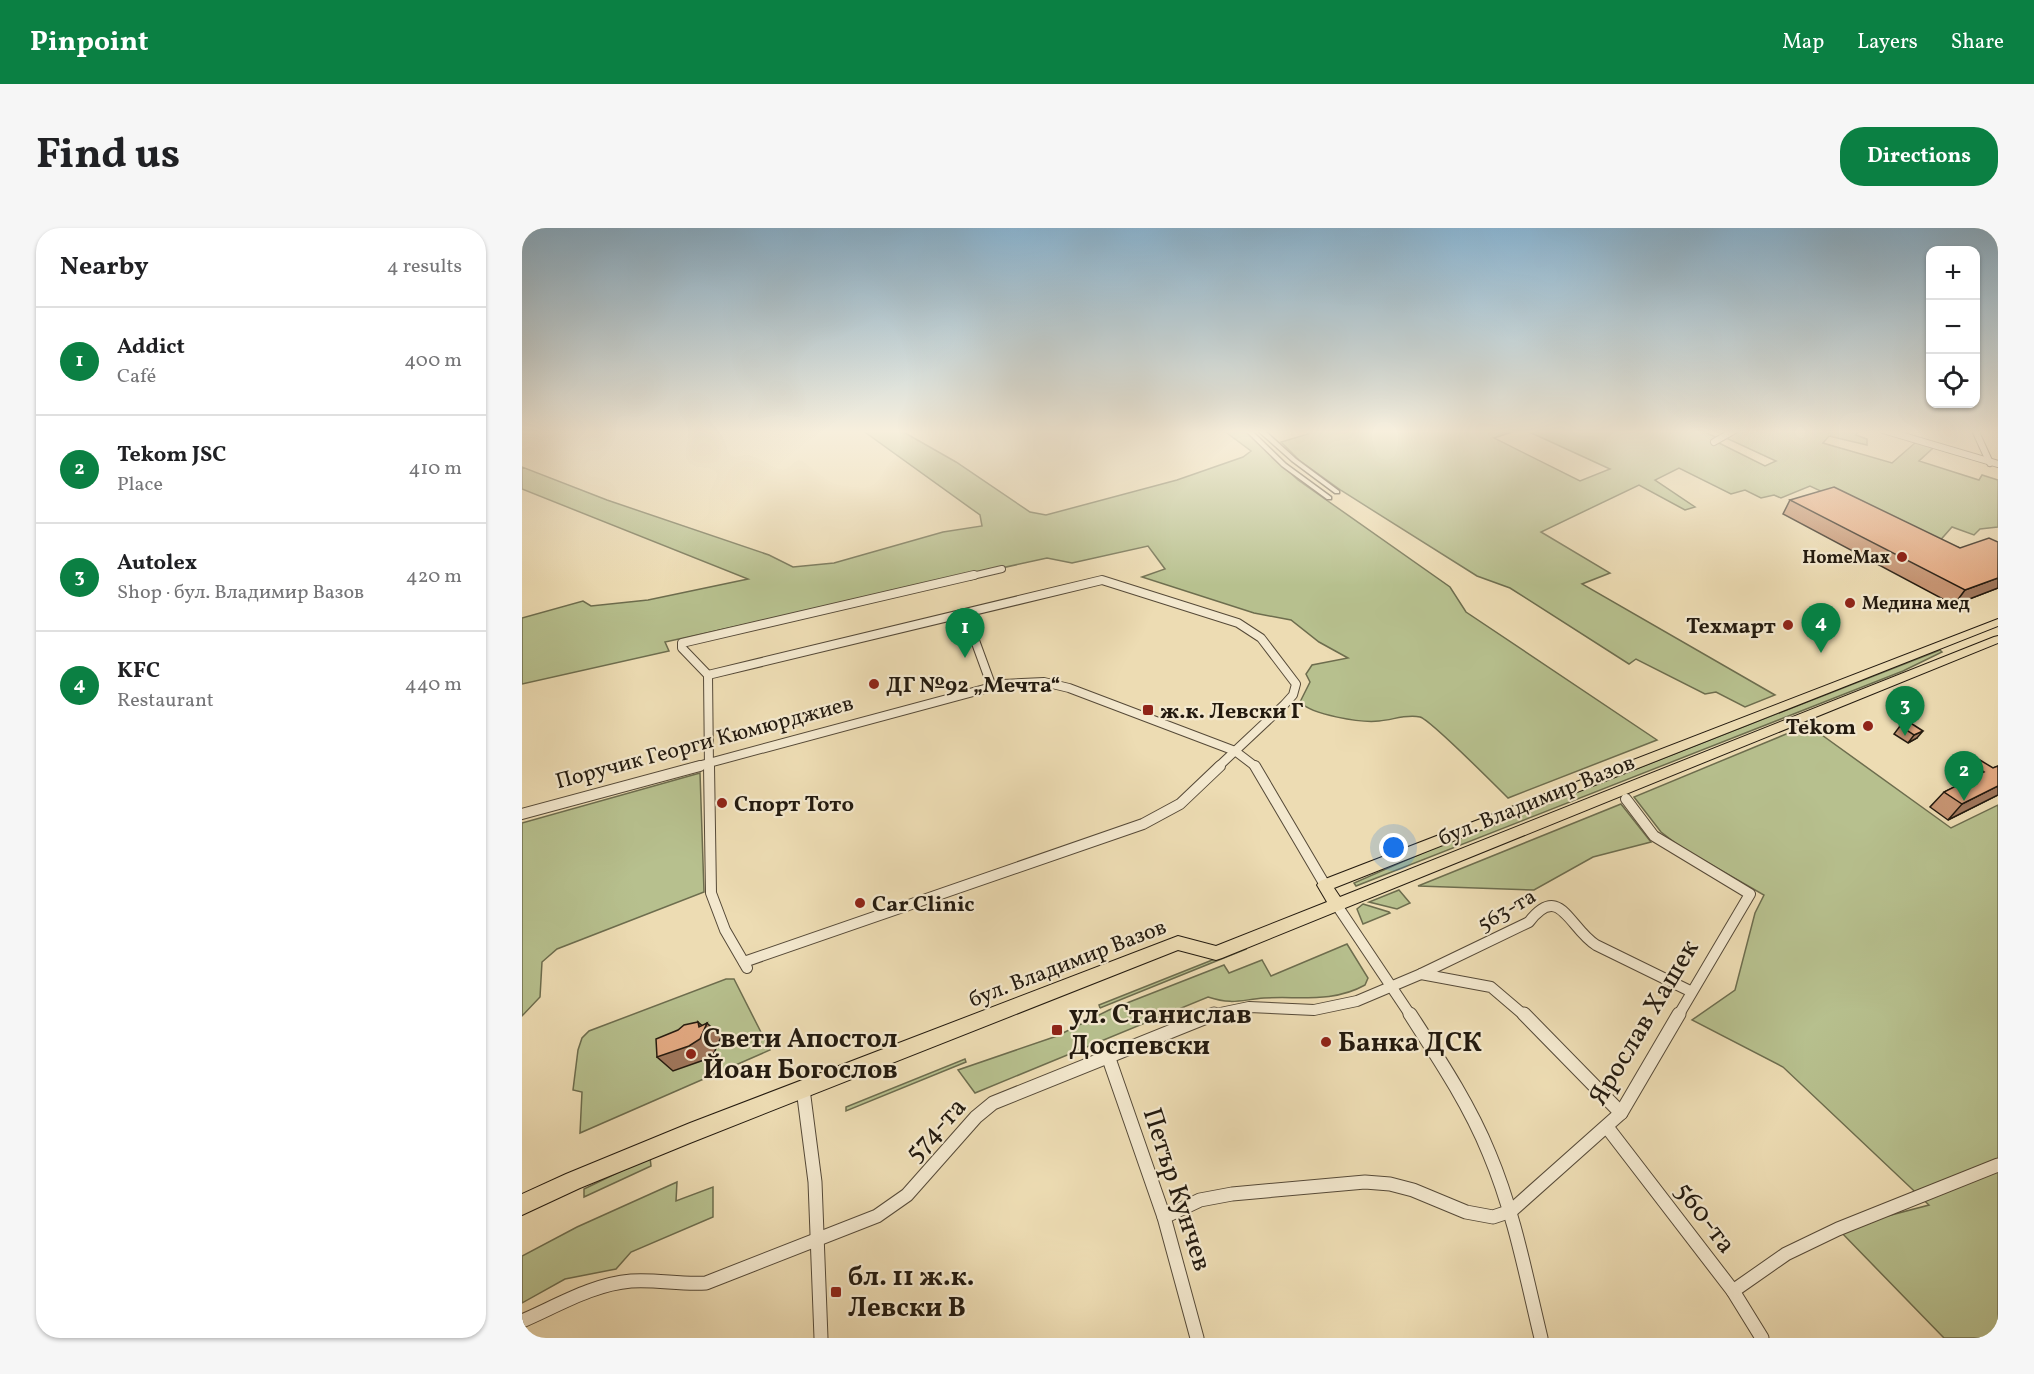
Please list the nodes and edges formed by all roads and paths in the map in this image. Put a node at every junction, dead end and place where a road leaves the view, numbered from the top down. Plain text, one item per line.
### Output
1 (1307, 482) edge
2 (1323, 482) edge
3 (1337, 492) dead end
4 (1329, 498) dead end
5 (1002, 569) dead end
6 (965, 613) junction
7 (1998, 622) edge
8 (1998, 639) edge
9 (708, 675) junction
10 (992, 687) junction
11 (1235, 751) junction
12 (708, 764) junction
13 (1626, 799) dead end
14 (522, 814) edge
15 (1325, 885) junction
16 (1336, 904) junction
17 (1421, 974) junction
18 (1392, 985) junction
19 (1690, 991) junction
20 (1108, 1056) junction
21 (803, 1089) junction
22 (1621, 1113) junction
23 (1607, 1127) junction
24 (1998, 1165) edge
25 (522, 1205) edge
26 (1511, 1212) junction
27 (1164, 1217) junction
28 (819, 1240) junction
29 (1733, 1291) junction
30 (522, 1321) edge
31 (821, 1338) edge
32 (1197, 1338) edge
33 (1541, 1338) edge
34 (1762, 1338) edge

1 - 4 street
2 - 3 street
5 - 9 street
6 - 9 street
6 - 10 street
6 - 11 street
7 - 15 main road, бул. Владимир Вазов
8 - 16 main road, бул. Владимир Вазов
9 - 12 street
10 - 11 street, Поручик Георги Кюмюрджиев
10 - 12 street, Поручик Георги Кюмюрджиев
11 - 12 street
11 - 15 street, Поручик Георги Кюмюрджиев
12 - 14 street, Поручик Георги Кюмюрджиев
13 - 19 street, Ярослав Хашек
15 - 16 main road, Поручик Георги Кюмюрджиев
16 - 18 street
16 - 21 main road, бул. Владимир Вазов
17 - 18 street, 563-та
17 - 19 street, 563-та
17 - 22 street
18 - 20 street, 574-та
18 - 26 street
19 - 22 street, Ярослав Хашек
20 - 27 street, Петър Кунчев
20 - 28 street, 574-та
21 - 25 main road, бул. Владимир Вазов
21 - 28 street
22 - 23 street, Ярослав Хашек
23 - 26 street, Ярослав Хашек
23 - 29 street, 560-та
24 - 29 street
26 - 27 street
26 - 33 street
27 - 32 street, Петър Кунчев
28 - 30 street, 574-та
28 - 31 street
29 - 34 street, 560-та

